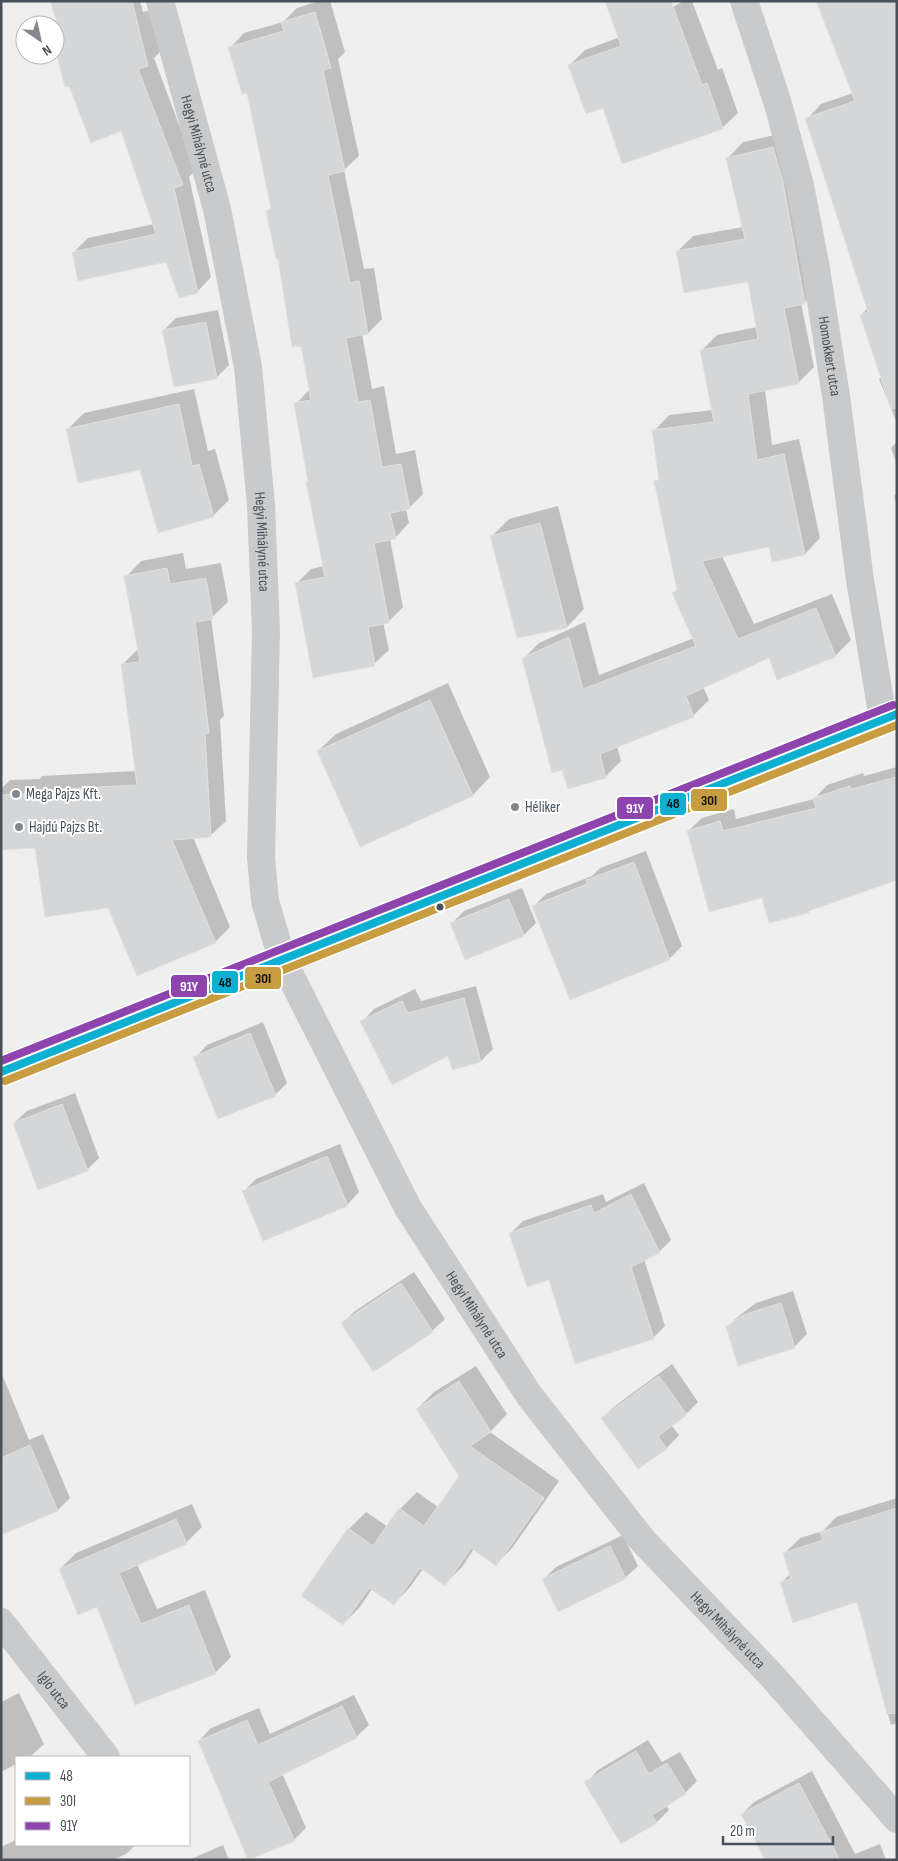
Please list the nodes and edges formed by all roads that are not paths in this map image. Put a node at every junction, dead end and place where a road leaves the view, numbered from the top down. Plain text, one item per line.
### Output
1 (160, 1) edge
2 (744, 1) edge
3 (890, 716) edge
4 (282, 959) junction
5 (1, 1072) edge
6 (1, 1622) edge
7 (105, 1756) edge
8 (897, 1819) edge

1 - 4 street, Hegyi Mihályné utca
2 - 3 street, Homokkert utca
3 - 4 street
4 - 5 street
4 - 8 street, Hegyi Mihályné utca
6 - 7 street, Igló utca

